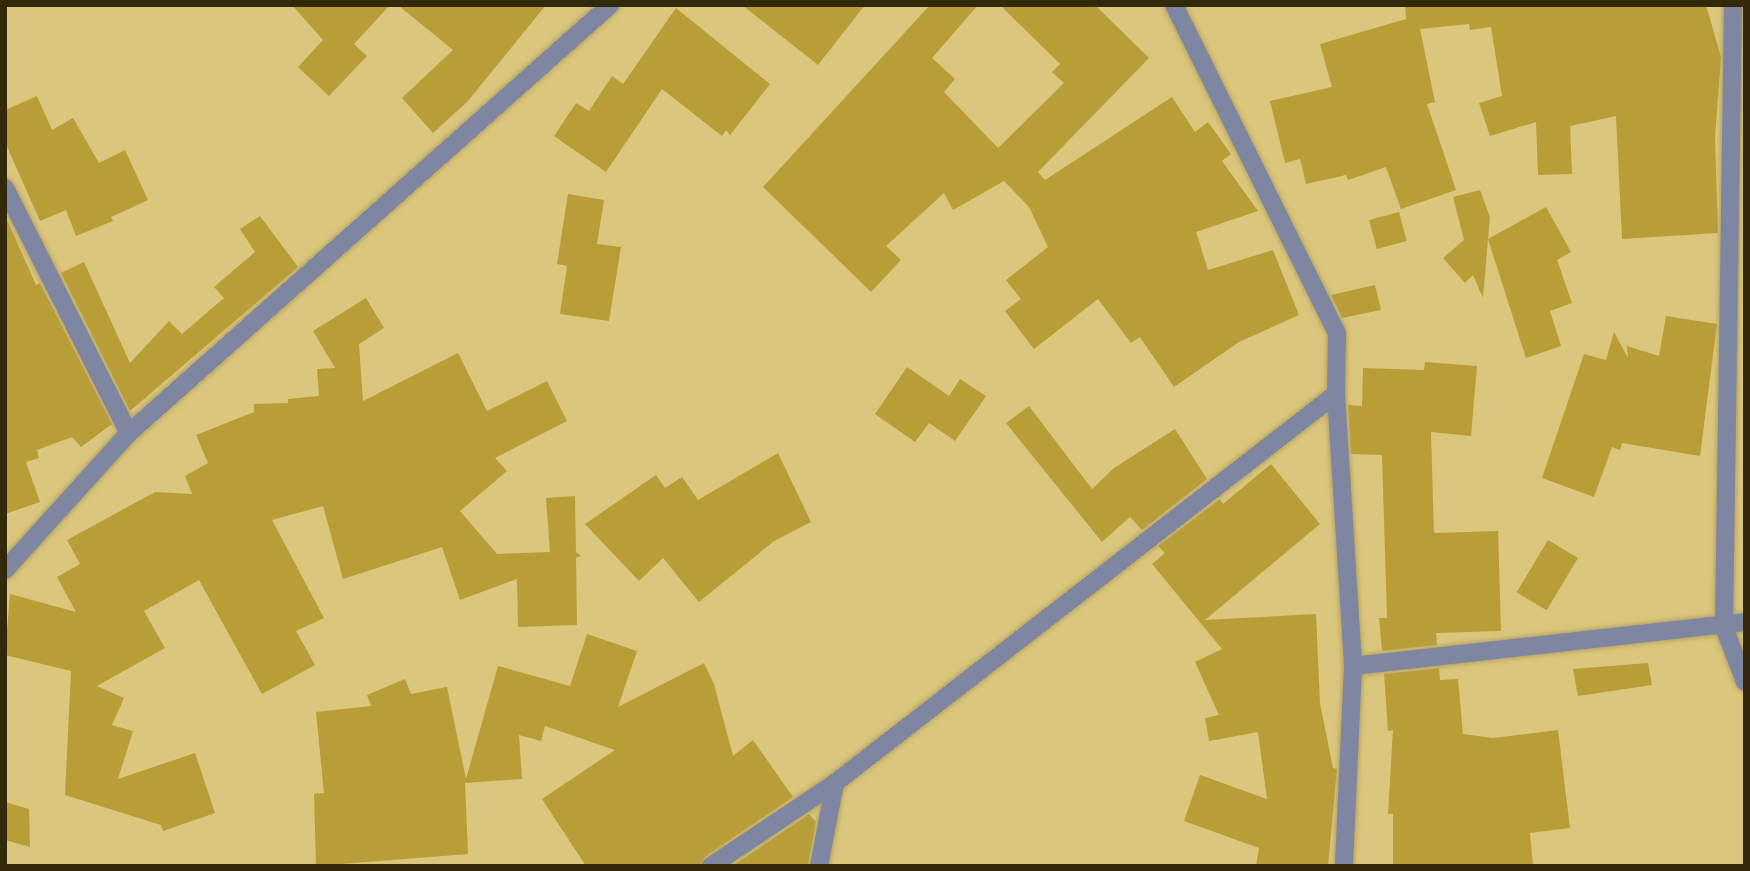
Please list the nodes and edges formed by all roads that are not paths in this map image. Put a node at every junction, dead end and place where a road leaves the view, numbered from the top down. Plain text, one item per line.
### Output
1 (610, 5) edge
2 (1174, 5) edge
3 (1733, 5) edge
4 (5, 188) edge
5 (1336, 394) junction
6 (129, 433) junction
7 (5, 570) edge
8 (1745, 622) edge
9 (1724, 627) junction
10 (1353, 667) junction
11 (1745, 682) edge
12 (835, 783) junction
13 (711, 866) edge
14 (819, 866) edge
15 (1344, 866) edge

1 - 6 street
2 - 5 street
3 - 9 street
4 - 6 street
5 - 10 street
5 - 12 street
6 - 7 street
8 - 9 street
9 - 10 street
9 - 11 street
10 - 15 street
12 - 13 street
12 - 14 street

